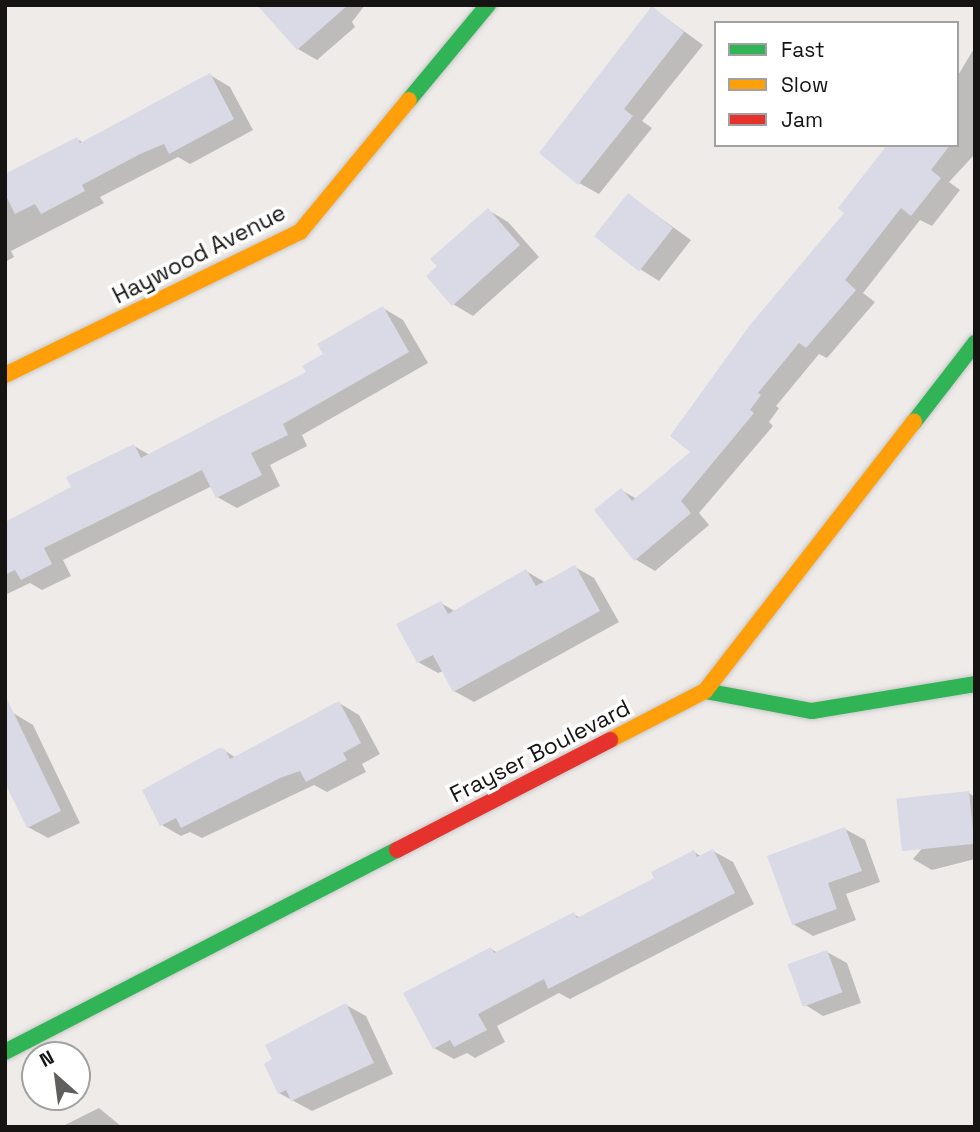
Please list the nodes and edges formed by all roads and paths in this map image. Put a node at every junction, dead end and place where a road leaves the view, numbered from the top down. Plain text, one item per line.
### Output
1 (488, 5) edge
2 (975, 343) edge
3 (5, 375) edge
4 (975, 684) edge
5 (705, 691) junction
6 (5, 1052) edge

1 - 3 main road, Haywood Avenue
2 - 5 main road, Frayser Boulevard
4 - 5 main road
5 - 6 main road, Frayser Boulevard

